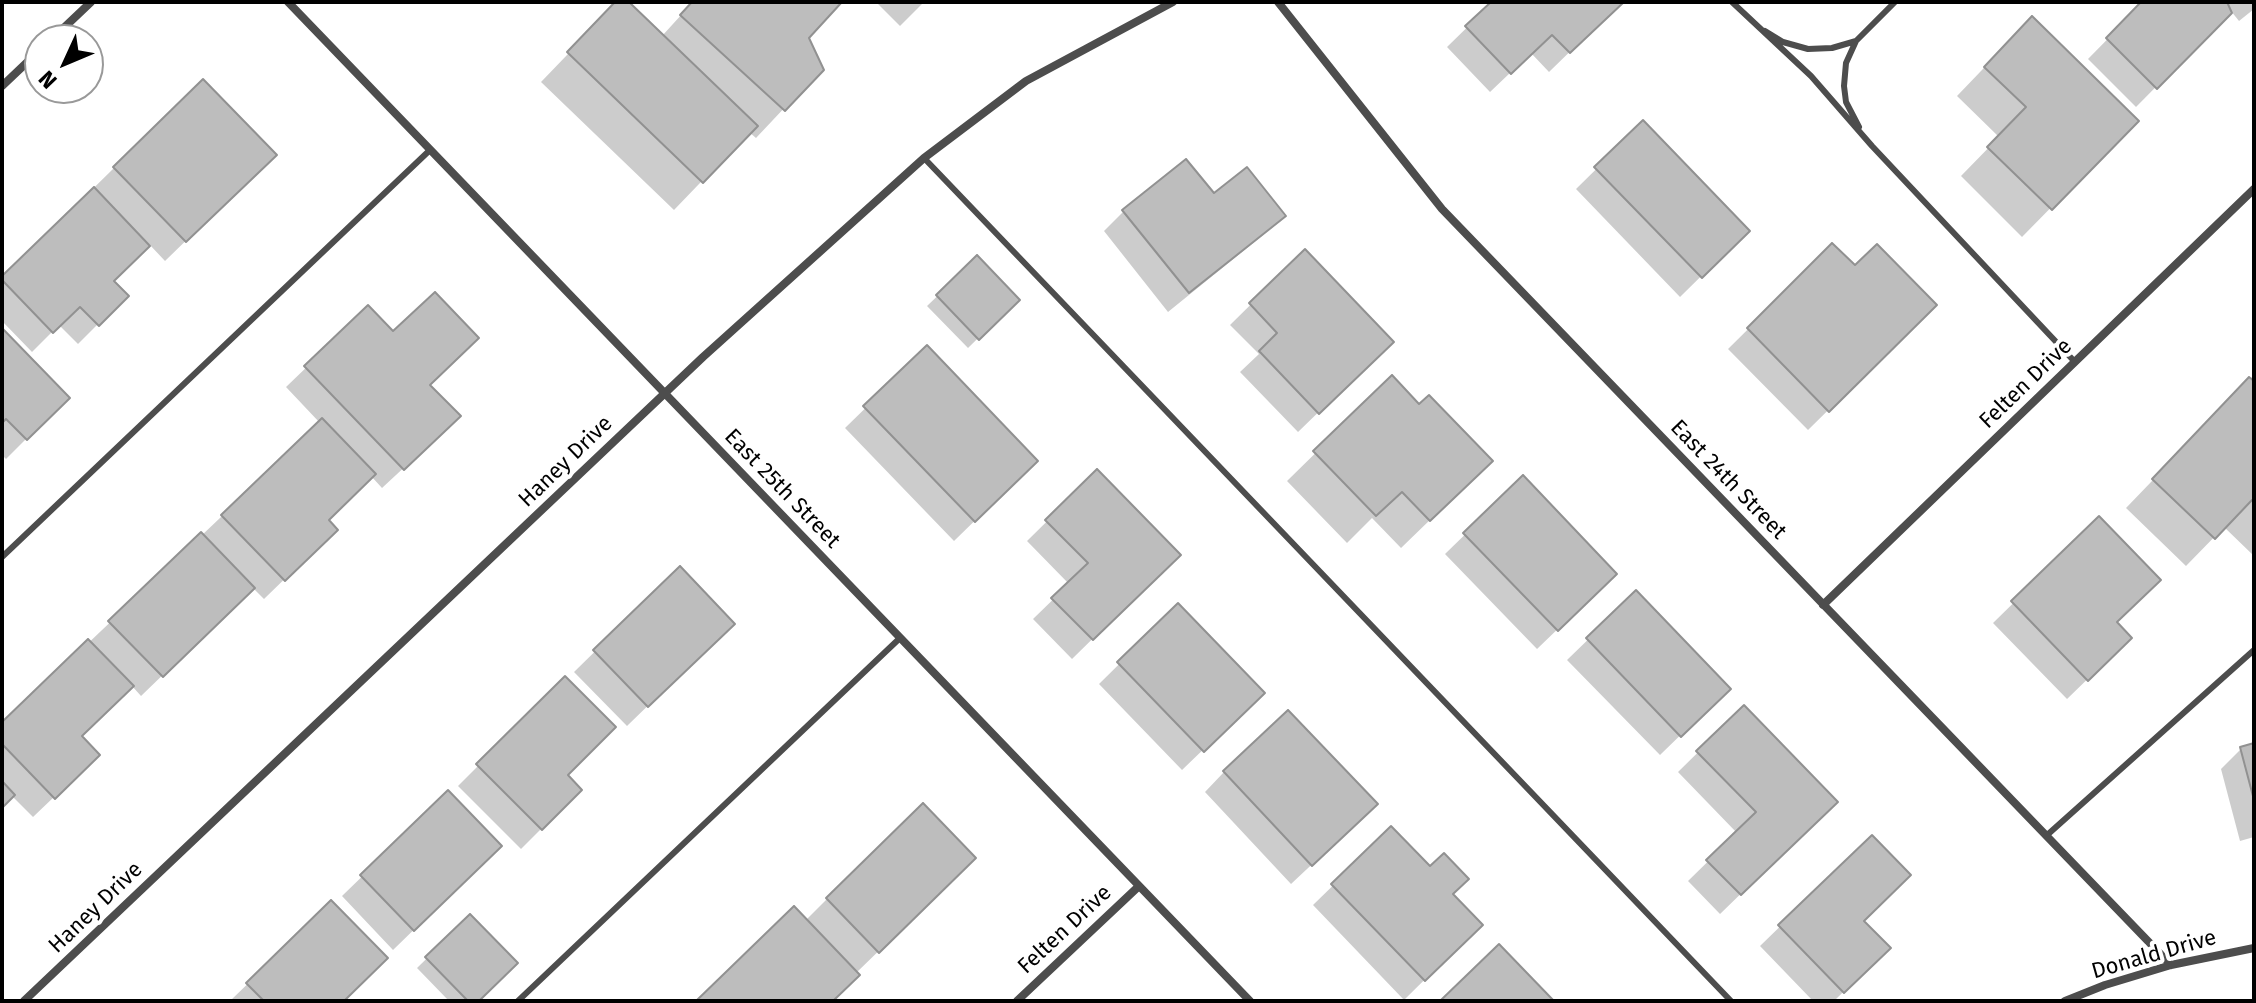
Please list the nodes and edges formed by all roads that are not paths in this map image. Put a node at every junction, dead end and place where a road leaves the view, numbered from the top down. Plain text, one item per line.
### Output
1 (91, 2) edge
2 (288, 2) edge
3 (1173, 2) edge
4 (1278, 2) edge
5 (1732, 2) edge
6 (1895, 2) edge
7 (68, 24) edge
8 (1755, 26) junction
9 (1856, 41) junction
10 (24, 65) edge
11 (2, 86) edge
12 (1872, 146) junction
13 (430, 150) junction
14 (924, 158) junction
15 (2254, 189) edge
16 (2075, 362) junction
17 (665, 393) junction
18 (2, 557) edge
19 (1823, 605) junction
20 (900, 638) junction
21 (2254, 650) edge
22 (2046, 836) junction
23 (1139, 886) junction
24 (2254, 948) edge
25 (2171, 965) junction
26 (24, 1001) edge
27 (518, 1001) edge
28 (1017, 1001) edge
29 (1250, 1001) edge
30 (1731, 1001) edge
31 (2065, 1001) edge

1 - 7 street
2 - 13 street, East 25th Street
3 - 14 street, Haney Drive
4 - 19 street, East 24th Street
5 - 8 lane
6 - 9 lane
8 - 9 lane
8 - 12 lane
9 - 12 lane
10 - 11 street
12 - 16 lane
13 - 17 street, East 25th Street
13 - 18 lane
14 - 17 street, Haney Drive
14 - 30 lane
15 - 16 street, Felten Drive
16 - 19 street, Felten Drive
17 - 20 street, East 25th Street
17 - 26 street, Haney Drive
19 - 22 street, East 24th Street
20 - 23 street, East 25th Street
20 - 27 lane
21 - 22 lane
22 - 25 street, East 24th Street
23 - 28 street, Felten Drive
23 - 29 street, East 25th Street
24 - 25 street, Donald Drive
25 - 31 street, Donald Drive

